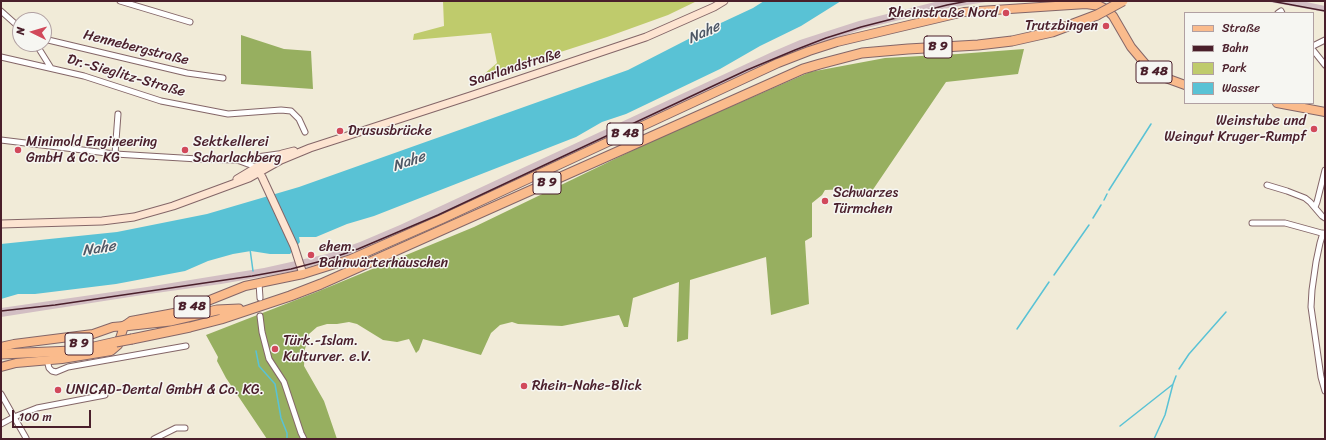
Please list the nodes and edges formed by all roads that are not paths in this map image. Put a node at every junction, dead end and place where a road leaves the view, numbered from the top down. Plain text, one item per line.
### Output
1 (120, 1) edge
2 (724, 1) edge
3 (1123, 1) edge
4 (1, 11) edge
5 (12, 21) edge
6 (190, 22) dead end
7 (1325, 40) edge
8 (52, 41) edge
9 (1314, 46) edge
10 (1314, 51) edge
11 (41, 52) edge
12 (1, 57) edge
13 (1325, 65) edge
14 (51, 68) junction
15 (223, 78) dead end
16 (1184, 85) edge
17 (1286, 104) edge
18 (1325, 112) edge
19 (118, 114) dead end
20 (304, 132) dead end
21 (1, 140) edge
22 (310, 148) junction
23 (115, 154) junction
24 (282, 154) junction
25 (247, 158) junction
26 (238, 160) junction
27 (257, 170) junction
28 (1325, 170) edge
29 (243, 175) junction
30 (1267, 185) dead end
31 (224, 188) junction
32 (1315, 207) junction
33 (1325, 218) edge
34 (1252, 223) dead end
35 (1, 224) edge
36 (1324, 234) edge
37 (303, 274) junction
38 (259, 283) junction
39 (260, 298) dead end
40 (252, 308) junction
41 (260, 316) dead end
42 (124, 326) junction
43 (186, 346) dead end
44 (1, 347) edge
45 (1, 354) edge
46 (47, 355) junction
47 (1, 366) edge
48 (1325, 391) edge
49 (1, 394) edge
50 (105, 395) dead end
51 (14, 418) junction
52 (1, 424) edge
53 (185, 428) dead end
54 (26, 438) dead end
55 (154, 439) edge
56 (304, 439) edge

1 - 6 street
2 - 22 main road, Saarlandstraße
3 - 40 highway, B 9, bridge
4 - 5 street
7 - 9 street
8 - 15 street, Hennebergstraße
10 - 13 street
11 - 14 street
12 - 14 street, Dr.-Sieglitz-Straße
14 - 20 street, Dr.-Sieglitz-Straße
16 - 37 main road, B 48
17 - 18 main road
19 - 23 street
21 - 23 street
22 - 24 main road, Saarlandstraße
22 - 27 main road, Saarlandstraße
23 - 26 street
24 - 25 street
24 - 27 main road, Saarlandstraße
25 - 26 street
25 - 27 street
26 - 27 street
26 - 29 street
27 - 29 main road
27 - 31 main road
27 - 37 main road
28 - 32 street
29 - 31 main road
30 - 32 street
31 - 35 main road
32 - 33 street
34 - 36 street
36 - 48 street
37 - 38 main road, B 48
38 - 39 street
38 - 42 main road, B 48
40 - 42 highway
40 - 46 highway, B 9, bridge
41 - 56 street
42 - 44 main road, B 48
42 - 46 main road
43 - 46 street
45 - 46 highway, B 9
46 - 47 main road
49 - 51 street
50 - 51 street
51 - 52 street
51 - 54 street
53 - 55 street

